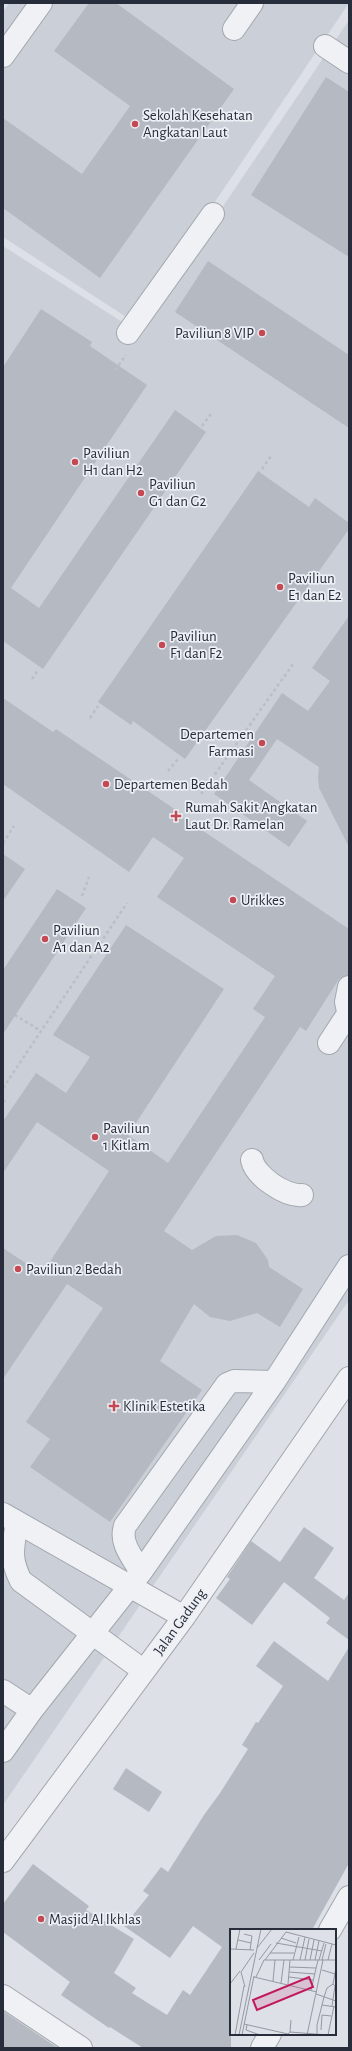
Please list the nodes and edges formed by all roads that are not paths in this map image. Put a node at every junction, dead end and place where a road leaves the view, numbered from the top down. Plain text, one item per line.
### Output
1 (41, 3) edge
2 (252, 3) edge
3 (234, 29) dead end
4 (325, 46) dead end
5 (3, 56) edge
6 (349, 62) edge
7 (213, 214) dead end
8 (128, 333) dead end
9 (349, 987) edge
10 (348, 1015) edge
11 (328, 1043) dead end
12 (252, 1160) dead end
13 (302, 1195) dead end
14 (349, 1266) edge
15 (349, 1378) edge
16 (274, 1382) junction
17 (10, 1518) edge
18 (136, 1579) junction
19 (184, 1617) junction
20 (93, 1634) junction
21 (144, 1671) junction
22 (3, 1691) edge
23 (32, 1710) junction
24 (3, 1751) edge
25 (3, 1861) edge
26 (349, 1897) edge
27 (331, 1929) edge
28 (3, 1996) edge
29 (269, 2035) edge
30 (81, 2048) edge
31 (262, 2048) edge

1 - 5 street
2 - 3 street
4 - 6 street
7 - 8 street
9 - 10 street
10 - 11 street
12 - 13 street
14 - 16 street
15 - 19 street, Jalan Gadung
16 - 18 street
16 - 18 street
17 - 18 street
17 - 20 street
18 - 19 street
18 - 20 street
19 - 21 street, Jalan Gadung
20 - 21 street
20 - 23 street
21 - 25 street, Jalan Gadung
22 - 23 street
23 - 24 street
26 - 27 street
28 - 30 street
29 - 31 street

